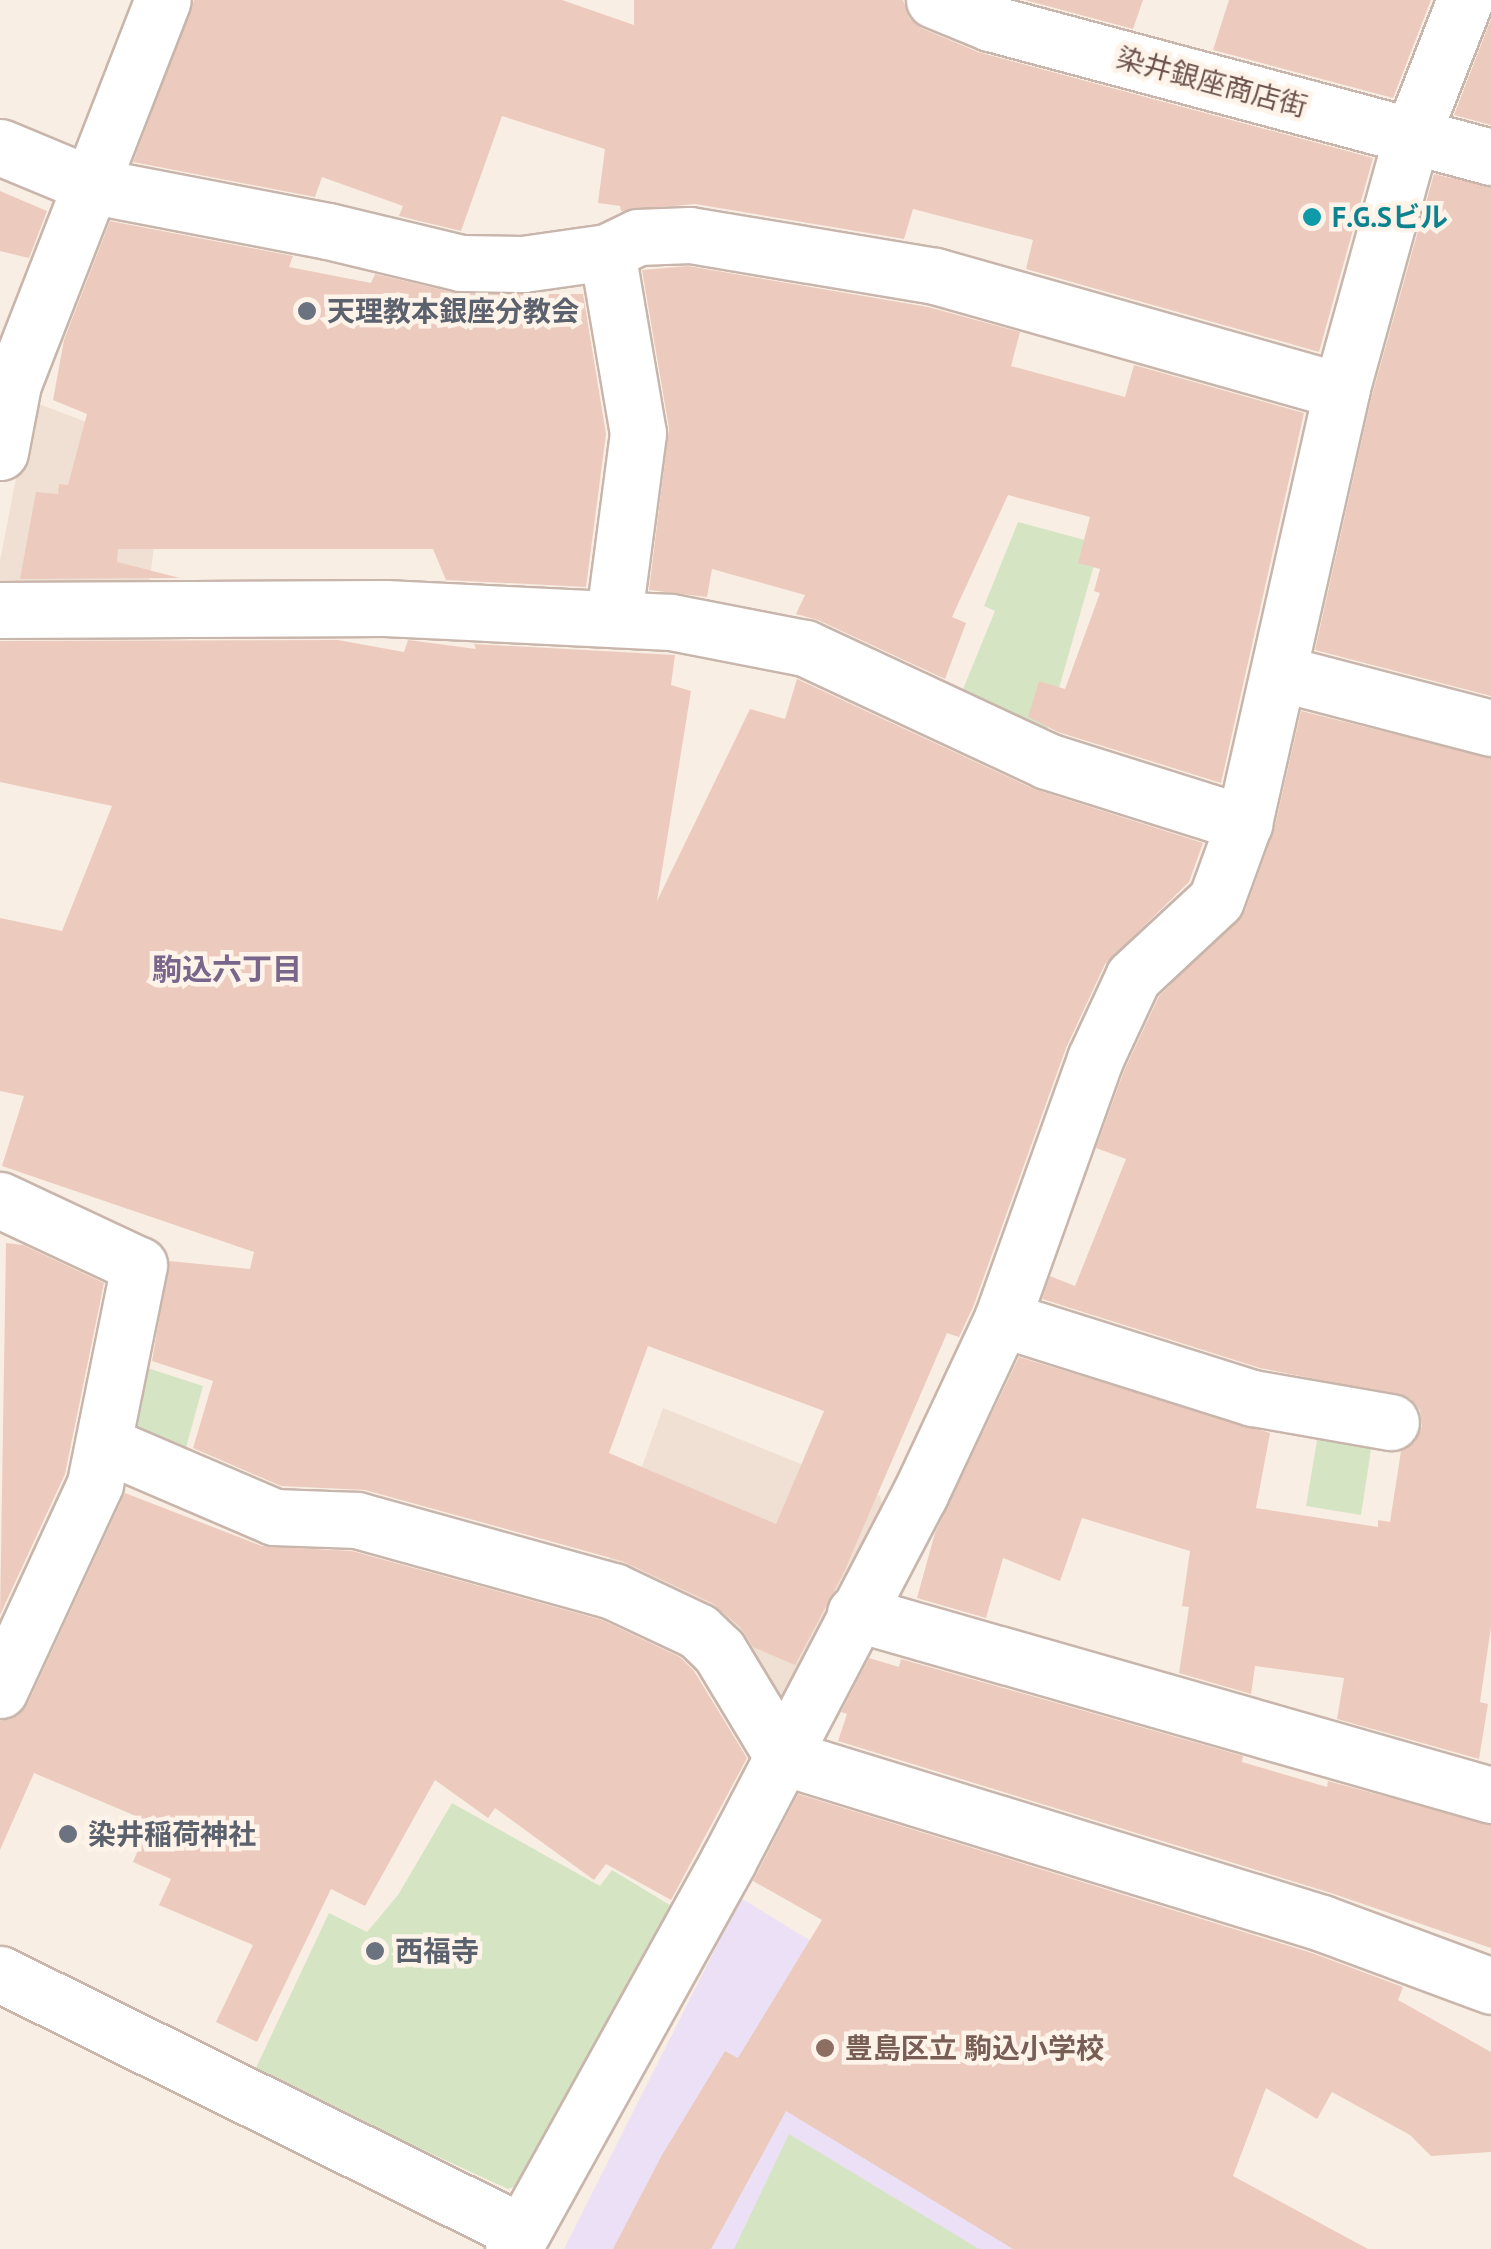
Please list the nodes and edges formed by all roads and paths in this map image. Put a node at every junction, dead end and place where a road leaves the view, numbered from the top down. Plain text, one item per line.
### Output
1 (162, 0) edge
2 (934, 0) edge
3 (1465, 0) edge
4 (1412, 135) junction
5 (0, 147) edge
6 (1491, 158) edge
7 (94, 186) junction
8 (607, 252) junction
9 (1341, 390) junction
10 (0, 452) edge
11 (0, 610) edge
12 (614, 616) junction
13 (1280, 673) junction
14 (1491, 728) edge
15 (1244, 823) junction
16 (0, 1200) edge
17 (1002, 1319) junction
18 (1391, 1422) dead end
19 (104, 1444) junction
20 (856, 1613) junction
21 (0, 1690) edge
22 (783, 1757) junction
23 (1491, 1795) edge
24 (0, 1974) edge
25 (1491, 1986) edge
26 (517, 2241) edge

1 - 7 street
2 - 4 street, 染井銀座商店街
3 - 4 street
4 - 6 street, 染井銀座商店街
4 - 9 street
5 - 7 street
7 - 8 street
7 - 10 street
8 - 9 street
8 - 12 street
9 - 13 street
11 - 12 street
12 - 15 street
13 - 14 street
13 - 15 street
15 - 17 street
16 - 19 street
17 - 18 street
17 - 20 street
19 - 21 street
19 - 22 street
20 - 22 street
20 - 23 street
22 - 25 street
22 - 26 street
24 - 26 street

